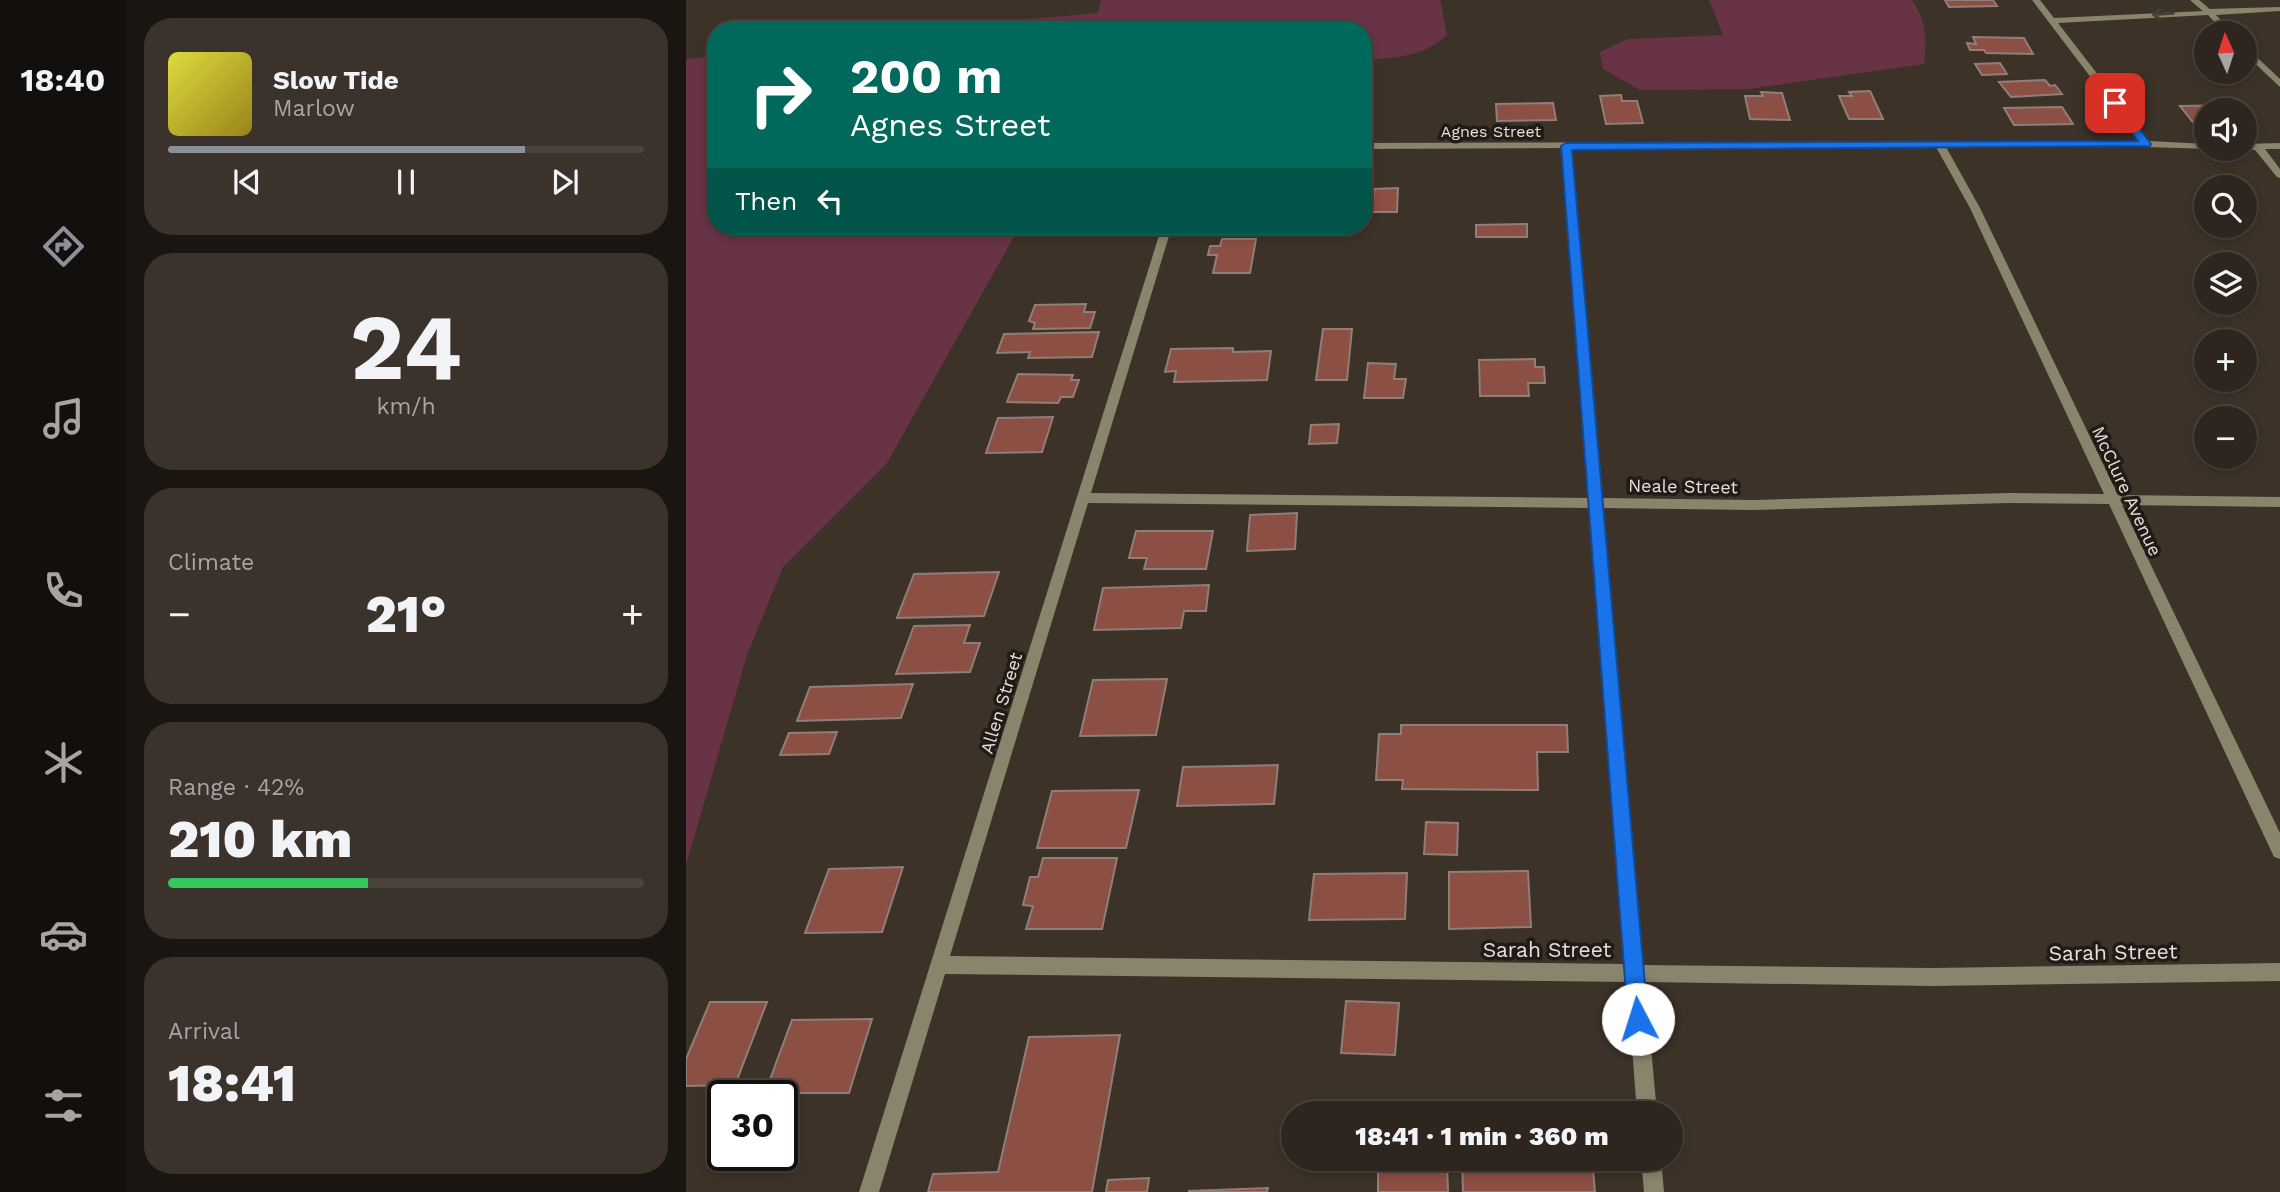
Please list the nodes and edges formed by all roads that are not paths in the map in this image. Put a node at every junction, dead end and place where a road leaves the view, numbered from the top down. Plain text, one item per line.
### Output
1 (2036, 0) edge
2 (2194, 0) edge
3 (2280, 9) edge
4 (2208, 11) junction
5 (2053, 21) junction
6 (2218, 21) edge
7 (2258, 62) edge
8 (2280, 84) edge
9 (2146, 144) junction
10 (1372, 146) edge
11 (1566, 146) junction
12 (2194, 146) edge
13 (2280, 146) edge
14 (1941, 147) junction
15 (2258, 147) joint
16 (2280, 175) edge
17 (1164, 235) edge
18 (1084, 498) junction
19 (2111, 500) junction
20 (1594, 502) junction
21 (2280, 502) edge
22 (2280, 851) edge
23 (940, 965) junction
24 (1634, 972) junction
25 (2280, 972) edge
26 (1646, 1101) edge
27 (1652, 1171) edge
28 (869, 1192) edge
29 (1654, 1192) edge

1 - 5 street
2 - 4 street
3 - 4 street
4 -> 5 street
4 - 6 street
5 - 9 street
7 - 8 street
9 - 12 street, Agnes Street
9 - 14 street, Agnes Street
10 - 11 street, Agnes Street
11 - 14 street, Agnes Street
11 - 20 street
13 - 15 street
14 - 19 street, McClure Avenue
15 - 16 street
17 - 18 street, Allen Street
18 - 20 street, Neale Street
18 - 23 street, Allen Street
19 - 20 street, Neale Street
19 - 21 street, Neale Street
19 - 22 street, McClure Avenue
20 - 24 street
23 - 24 street, Sarah Street
23 - 28 street, Allen Street
24 - 25 street, Sarah Street
24 - 26 street
27 - 29 street

